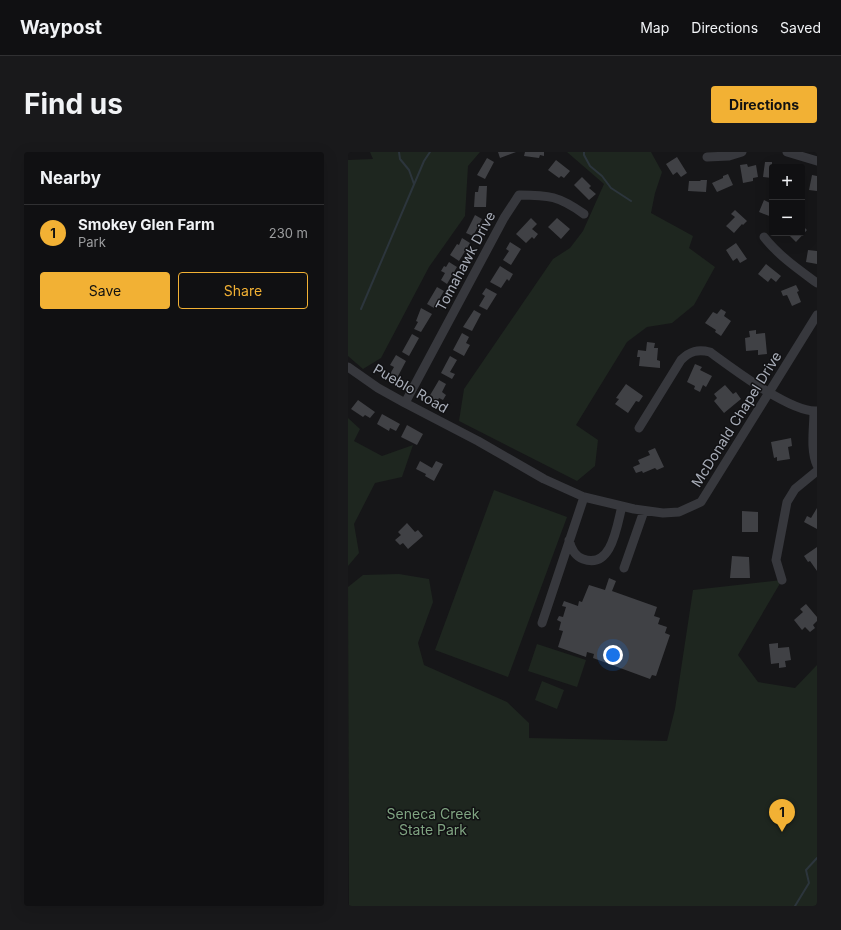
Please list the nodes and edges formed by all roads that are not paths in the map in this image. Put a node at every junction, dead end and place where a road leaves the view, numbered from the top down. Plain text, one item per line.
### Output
1 (742, 152) edge
2 (787, 152) edge
3 (707, 158) dead end
4 (817, 160) edge
5 (584, 214) dead end
6 (764, 237) dead end
7 (817, 283) edge
8 (817, 315) edge
9 (348, 367) edge
10 (769, 392) junction
11 (406, 403) junction
12 (815, 411) edge
13 (639, 428) dead end
14 (462, 433) joint
15 (817, 465) edge
16 (817, 471) edge
17 (584, 497) junction
18 (622, 506) junction
19 (644, 511) junction
20 (569, 540) junction
21 (624, 568) dead end
22 (782, 580) dead end
23 (542, 623) dead end

1 - 3 street
2 - 4 street
5 - 11 street, Tomahawk Drive
6 - 7 street
8 - 10 street, McDonald Chapel Drive
9 - 11 street, Pueblo Road
10 - 12 street
10 - 13 street
10 - 19 street, McDonald Chapel Drive
11 - 14 street, Pueblo Road
12 - 15 street
14 - 17 street, McDonald Chapel Drive
16 - 22 street
17 - 18 street, McDonald Chapel Drive
17 - 20 street
18 - 19 street, McDonald Chapel Drive
18 - 20 street
19 - 21 street
20 - 23 street

